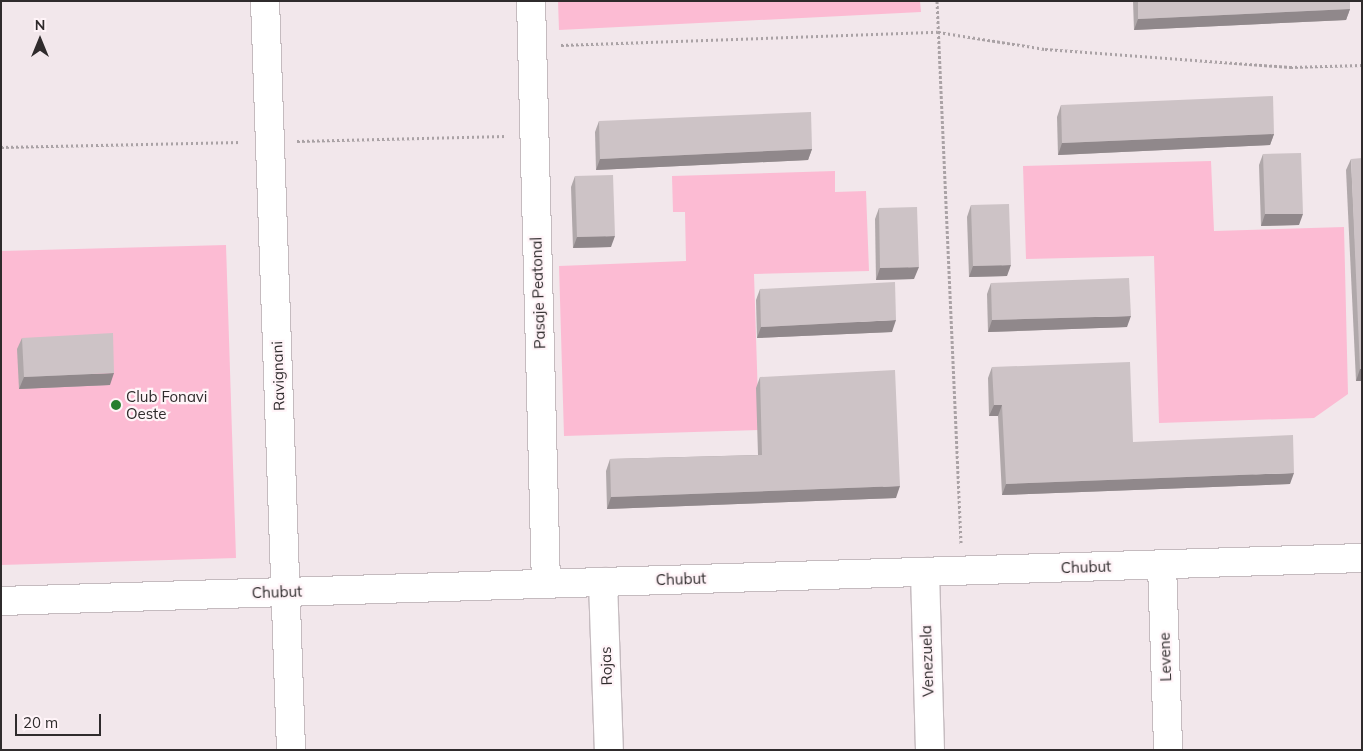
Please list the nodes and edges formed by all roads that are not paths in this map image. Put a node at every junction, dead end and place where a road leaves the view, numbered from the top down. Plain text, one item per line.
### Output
1 (265, 1) edge
2 (531, 1) edge
3 (1362, 558) edge
4 (1162, 565) junction
5 (924, 572) junction
6 (603, 582) junction
7 (546, 584) junction
8 (285, 592) junction
9 (1, 601) edge
10 (290, 750) edge
11 (609, 750) edge
12 (930, 750) edge
13 (1168, 750) edge

1 - 8 street, Ravignani
2 - 7 street, Pasaje Peatonal
3 - 4 street, Chubut
4 - 5 street, Chubut
4 - 13 street, Levene
5 - 6 street, Chubut
5 - 12 street, Venezuela
6 - 7 street, Chubut
6 - 11 street, Rojas
7 - 8 street, Chubut
8 - 9 street, Chubut
8 - 10 street, Ravignani

